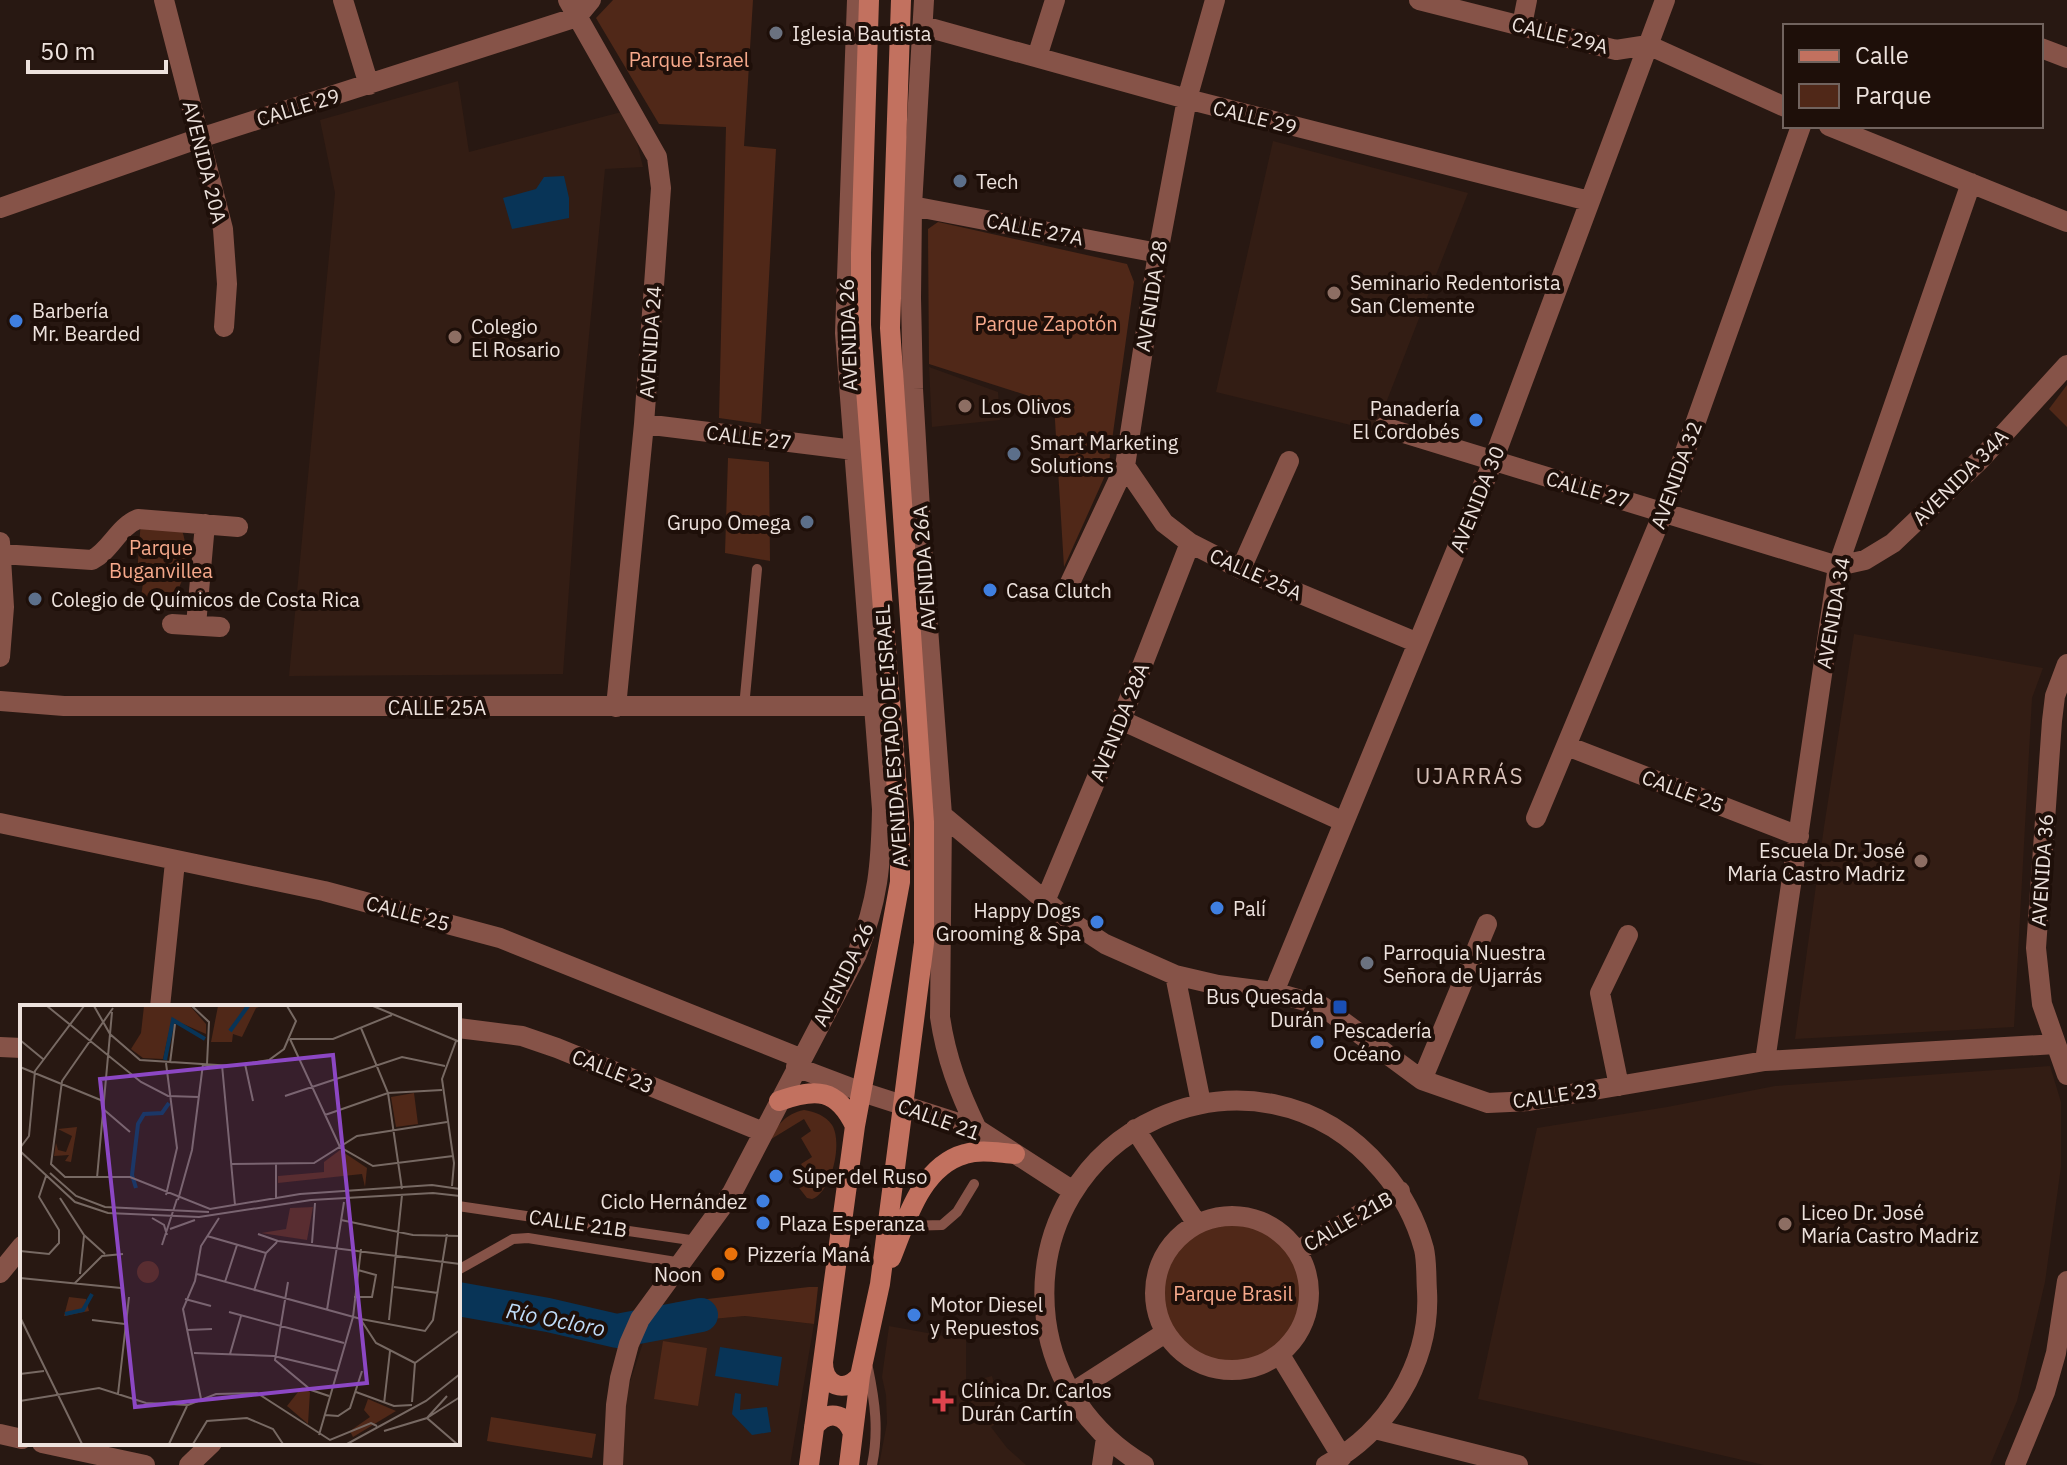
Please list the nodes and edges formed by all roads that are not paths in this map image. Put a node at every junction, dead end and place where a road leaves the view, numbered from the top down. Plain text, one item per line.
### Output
1 (164, 0) edge
2 (343, 0) edge
3 (591, 0) edge
4 (857, 0) edge
5 (869, 0) edge
6 (901, 0) edge
7 (924, 0) edge
8 (1055, 0) edge
9 (1215, 0) edge
10 (1419, 0) edge
11 (1527, 0) edge
12 (1666, 0) edge
13 (573, 8) edge
14 (1522, 25) junction
15 (923, 26) junction
16 (1648, 45) junction
17 (2043, 49) edge
18 (1037, 57) junction
19 (2067, 58) edge
20 (369, 85) junction
21 (1187, 99) junction
22 (1783, 106) edge
23 (852, 122) junction
24 (1800, 128) edge
25 (1834, 128) edge
26 (200, 138) junction
27 (863, 173) junction
28 (1971, 183) junction
29 (1589, 201) junction
30 (912, 206) junction
31 (0, 208) edge
32 (2067, 222) edge
33 (1158, 253) junction
34 (224, 327) dead end
35 (2067, 365) edge
36 (644, 424) junction
37 (1384, 427) dead end
38 (854, 450) junction
39 (1289, 461) dead end
40 (1493, 461) junction
41 (1125, 466) junction
42 (1664, 511) junction
43 (205, 524) junction
44 (238, 527) dead end
45 (0, 541) edge
46 (1190, 543) junction
47 (1, 554) edge
48 (1838, 566) junction
49 (757, 569) dead end
50 (1241, 569) junction
51 (1069, 585) dead end
52 (172, 624) dead end
53 (196, 625) junction
54 (220, 627) dead end
55 (1418, 643) junction
56 (0, 657) edge
57 (2067, 664) edge
58 (0, 701) edge
59 (874, 706) junction
60 (616, 707) junction
61 (744, 707) junction
62 (1121, 720) junction
63 (1567, 746) junction
64 (942, 815) junction
65 (1536, 818) dead end
66 (1342, 821) junction
67 (0, 823) edge
68 (1799, 836) junction
69 (175, 862) junction
70 (1046, 899) junction
71 (1487, 924) dead end
72 (1628, 935) dead end
73 (1175, 975) junction
74 (1274, 992) junction
75 (160, 1005) edge
76 (460, 1028) edge
77 (2056, 1044) junction
78 (0, 1047) edge
79 (20, 1048) edge
80 (1765, 1061) junction
81 (798, 1062) junction
82 (2067, 1075) edge
83 (1422, 1080) junction
84 (1619, 1086) junction
85 (862, 1092) junction
86 (779, 1101) junction
87 (1201, 1103) junction
88 (903, 1106) junction
89 (855, 1126) junction
90 (977, 1129) junction
91 (1135, 1129) junction
92 (763, 1132) junction
93 (1015, 1154) junction
94 (974, 1184) dead end
95 (1073, 1191) junction
96 (1400, 1191) junction
97 (460, 1206) edge
98 (1197, 1224) junction
99 (904, 1226) junction
100 (698, 1241) junction
101 (20, 1248) edge
102 (1297, 1251) junction
103 (682, 1263) junction
104 (460, 1269) edge
105 (0, 1273) edge
106 (2067, 1281) edge
107 (880, 1284) junction
108 (1165, 1333) junction
109 (865, 1355) junction
110 (1280, 1355) junction
111 (823, 1362) junction
112 (860, 1376) junction
113 (1070, 1394) junction
114 (814, 1427) junction
115 (1375, 1429) junction
116 (853, 1433) junction
117 (0, 1434) edge
118 (1106, 1438) junction
119 (20, 1439) edge
120 (51, 1445) edge
121 (210, 1445) edge
122 (1334, 1461) edge
123 (137, 1464) edge
124 (189, 1465) edge
125 (613, 1465) edge
126 (809, 1465) edge
127 (849, 1465) edge
128 (872, 1465) edge
129 (1102, 1465) edge
130 (1144, 1465) edge
131 (1518, 1465) edge
132 (2015, 1465) edge

1 - 26 street, AVENIDA 20A
2 - 20 street
3 - 13 street
4 - 23 street, AVENIDA 26
5 - 27 main road, AVENIDA ESTADO DE ISRAEL
6 - 88 main road, AVENIDA ESTADO DE ISRAEL
7 - 15 street, AVENIDA 26A
8 - 18 street
9 - 21 street, AVENIDA 28
10 - 14 street, CALLE 29A
11 - 14 street
12 - 16 street, AVENIDA 30
13 - 20 street, CALLE 29
13 - 36 street, AVENIDA 24
14 - 16 street, CALLE 29A
15 - 18 street, CALLE 29
15 - 30 street, AVENIDA 26A
16 - 22 street, CALLE 29A
16 - 29 street, AVENIDA 30
17 - 19 street
18 - 21 street, CALLE 29
20 - 26 street, CALLE 29
21 - 29 street, CALLE 29
21 - 33 street, AVENIDA 28
23 - 27 main road
23 - 38 street, AVENIDA 26
24 - 42 street, AVENIDA 32
25 - 28 street
26 - 31 street, CALLE 29
26 - 34 street, AVENIDA 20A
27 - 85 main road, AVENIDA ESTADO DE ISRAEL
28 - 32 street
28 - 48 street, AVENIDA 34
29 - 40 street, AVENIDA 30
30 - 33 street, CALLE 27A
30 - 64 street, AVENIDA 26A
33 - 41 street, AVENIDA 28
35 - 48 street, AVENIDA 34A
36 - 38 street, CALLE 27
36 - 60 street, AVENIDA 24
37 - 40 street, CALLE 27
38 - 59 street, AVENIDA 26
39 - 50 street
40 - 42 street, CALLE 27
40 - 55 street, AVENIDA 30
41 - 46 street, CALLE 25A
41 - 51 street, AVENIDA 28
42 - 48 street, CALLE 27
42 - 63 street, AVENIDA 32
43 - 44 street
43 - 47 street
43 - 53 street
45 - 47 street
46 - 50 street, CALLE 25A
46 - 62 street, AVENIDA 28A
47 - 56 street
48 - 68 street, AVENIDA 34
49 - 61 lane
50 - 55 street, CALLE 25A
52 - 53 street
53 - 54 street
55 - 66 street, AVENIDA 30
57 - 77 street, AVENIDA 36
58 - 60 street, CALLE 25A
59 - 61 street, CALLE 25A
59 - 81 street, AVENIDA 26
60 - 61 street, CALLE 25A
62 - 66 street
62 - 70 street, AVENIDA 28A
63 - 65 street, AVENIDA 32
63 - 68 street, CALLE 25
64 - 70 street, CALLE 23
64 - 90 street, AVENIDA 26A
66 - 74 street, AVENIDA 30
67 - 69 street, CALLE 25
68 - 80 street, AVENIDA 34
69 - 75 street
69 - 81 street, CALLE 25
70 - 73 street, CALLE 23
71 - 83 street
72 - 84 street
73 - 74 street, CALLE 23
73 - 87 street
74 - 83 street, CALLE 23
76 - 92 street, CALLE 23
77 - 80 street, CALLE 23
77 - 82 street, AVENIDA 36
78 - 79 street
80 - 84 street, CALLE 23
81 - 85 street, CALLE 21
81 - 86 street, AVENIDA 26
83 - 84 street, CALLE 23
85 - 88 street, CALLE 21
85 - 89 main road, AVENIDA ESTADO DE ISRAEL
86 - 89 main road
86 - 92 street, AVENIDA 26
87 - 91 street
87 - 96 street
88 - 90 street, CALLE 21
88 - 107 main road, AVENIDA ESTADO DE ISRAEL
89 - 111 main road, AVENIDA ESTADO DE ISRAEL
90 - 93 street, CALLE 21
91 - 95 street
91 - 98 street
92 - 100 street, AVENIDA 26
93 - 95 street, CALLE 21
93 - 99 main road
94 - 99 lane
95 - 113 street
96 - 102 street, CALLE 21B
96 - 115 street
97 - 100 lane, CALLE 21B
98 - 102 street
98 - 108 street
99 - 107 main road
100 - 103 street, AVENIDA 26
101 - 105 street
102 - 110 street
103 - 104 lane
103 - 125 street, AVENIDA 26
106 - 132 street
107 - 109 main road, AVENIDA ESTADO DE ISRAEL
108 - 110 street
108 - 113 street
109 - 112 main road, AVENIDA ESTADO DE ISRAEL
109 - 128 lane
110 - 122 street
111 - 112 main road
111 - 114 main road, AVENIDA ESTADO DE ISRAEL
112 - 116 main road, AVENIDA ESTADO DE ISRAEL
113 - 118 street
114 - 116 main road
114 - 126 main road, AVENIDA ESTADO DE ISRAEL
115 - 122 street
115 - 131 street
116 - 127 main road, AVENIDA ESTADO DE ISRAEL
117 - 119 street
118 - 129 street
118 - 130 street
120 - 123 street
121 - 124 street

